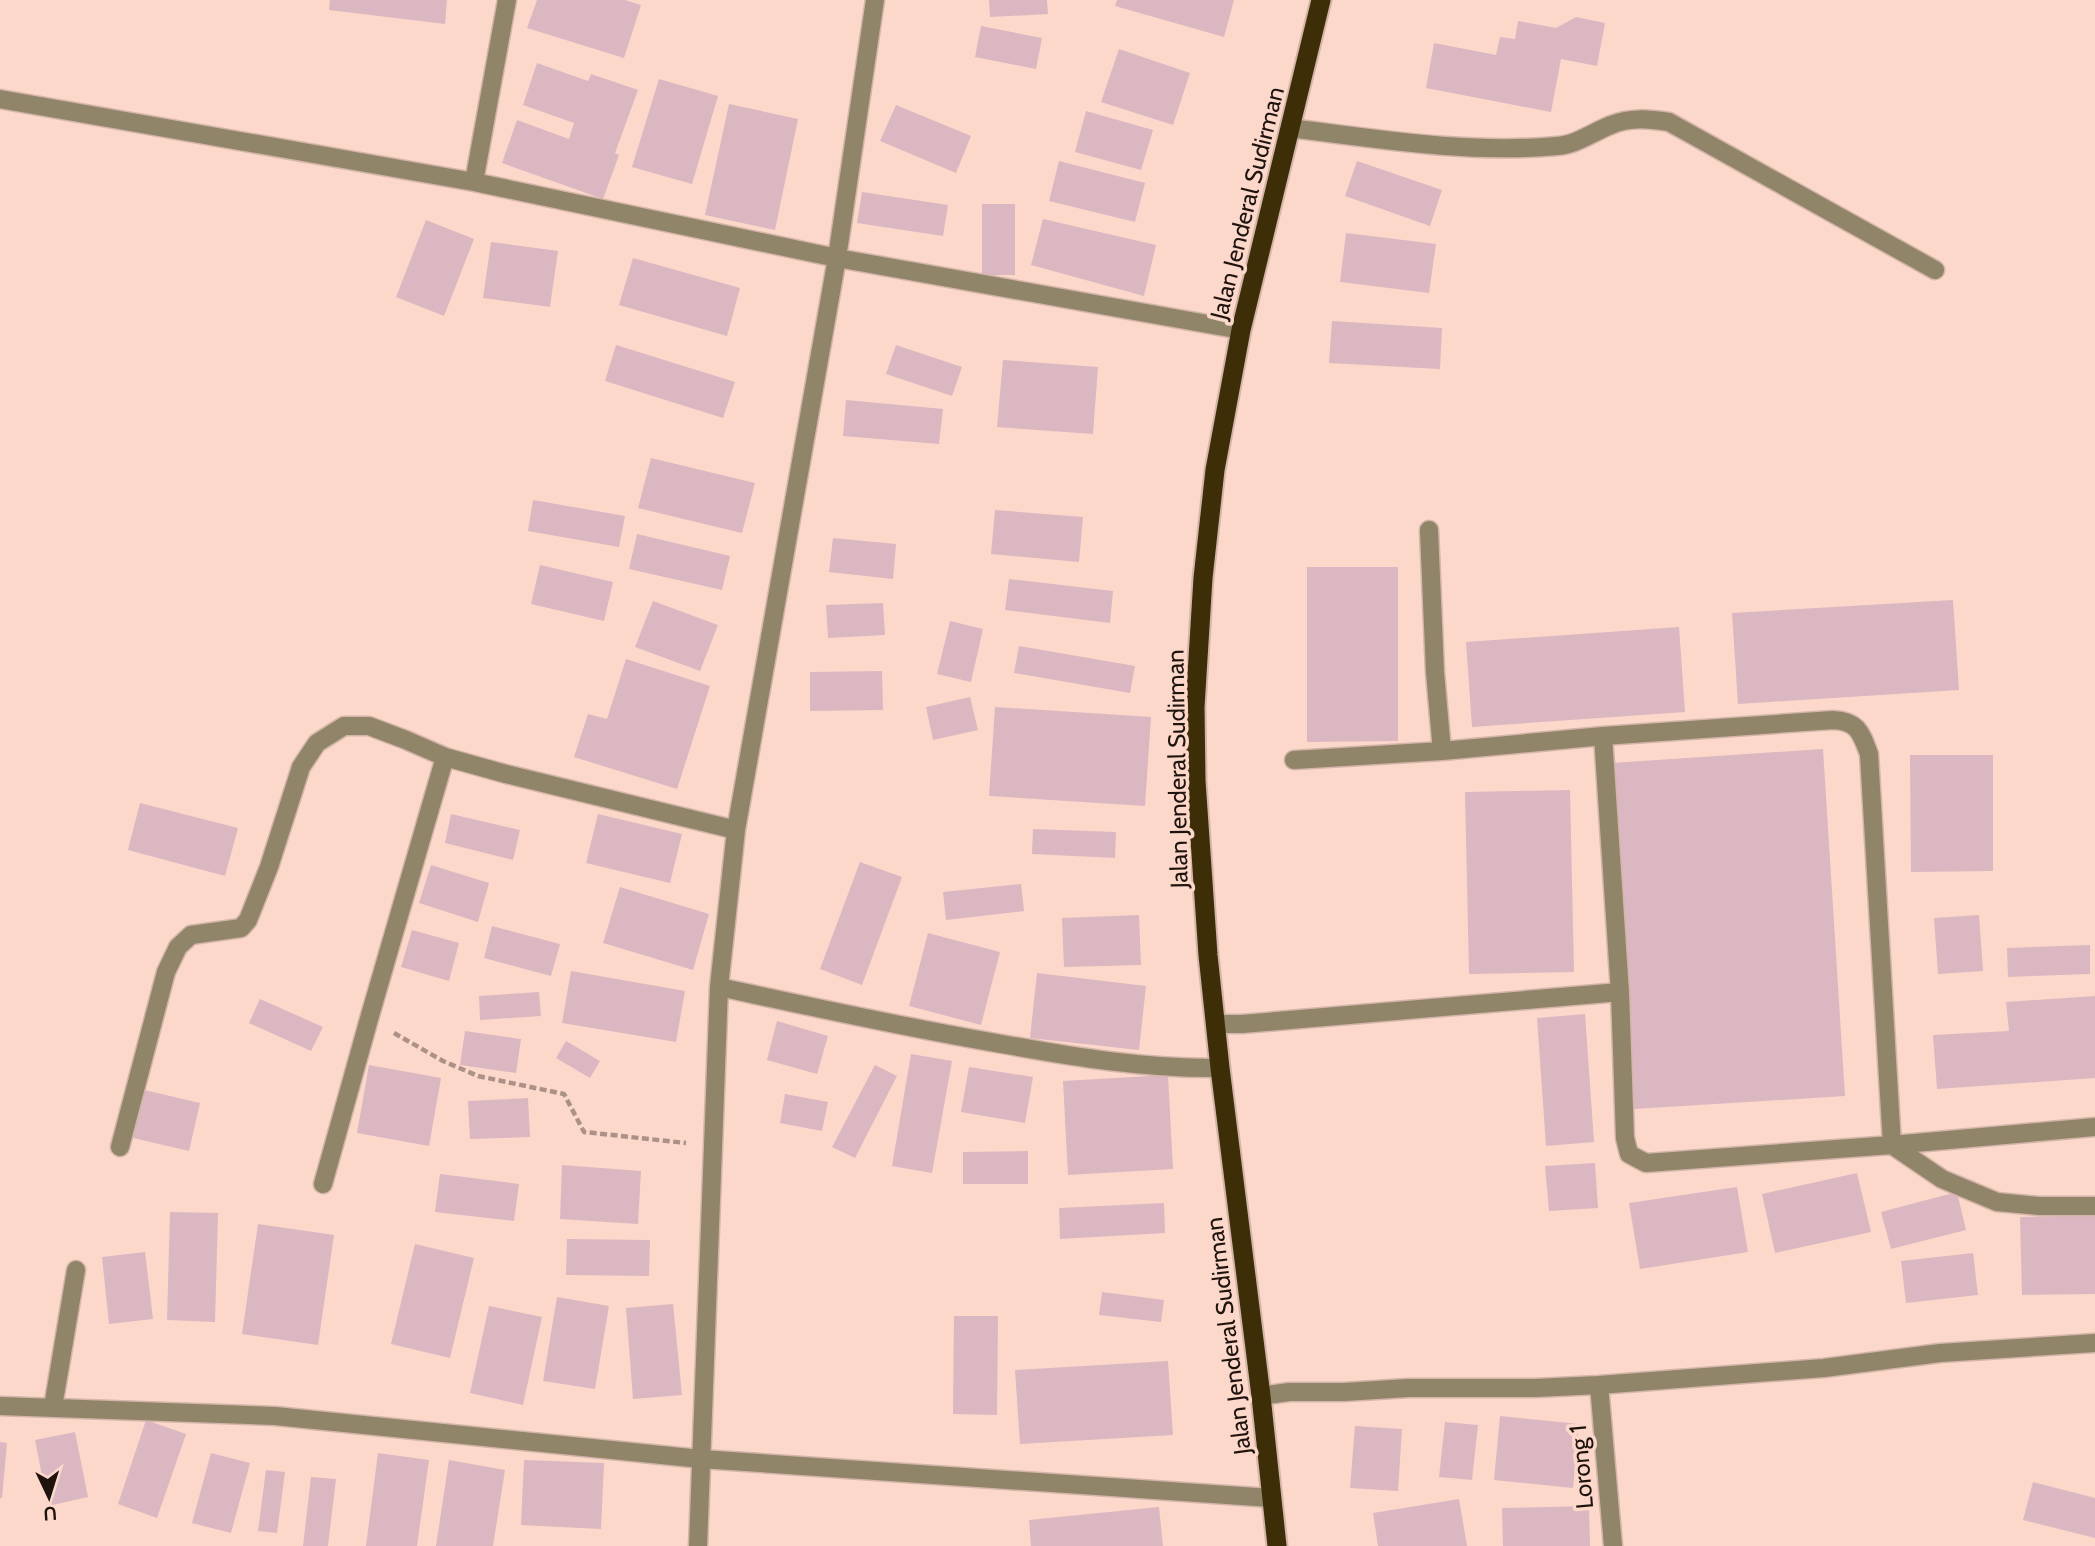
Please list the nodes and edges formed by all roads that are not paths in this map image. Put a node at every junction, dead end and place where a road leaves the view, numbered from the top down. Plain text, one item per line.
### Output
1 (507, 0) edge
2 (875, 0) edge
3 (1321, 0) edge
4 (0, 99) edge
5 (1290, 128) junction
6 (474, 182) junction
7 (837, 258) junction
8 (1935, 270) dead end
9 (1241, 330) junction
10 (1429, 530) dead end
11 (1603, 736) junction
12 (1442, 751) junction
13 (445, 757) junction
14 (1294, 760) dead end
15 (736, 830) junction
16 (719, 987) junction
17 (1620, 992) junction
18 (1216, 1024) junction
19 (1220, 1068) junction
20 (2095, 1127) edge
21 (1892, 1145) junction
22 (120, 1147) dead end
23 (323, 1184) dead end
24 (2095, 1206) edge
25 (76, 1270) dead end
26 (2095, 1343) edge
27 (1599, 1385) junction
28 (1261, 1396) junction
29 (0, 1406) edge
30 (53, 1406) junction
31 (701, 1459) junction
32 (1271, 1498) junction
33 (698, 1546) edge
34 (1276, 1546) edge
35 (1613, 1546) edge

1 - 6 street
2 - 7 street
3 - 5 highway, Jalan Jenderal Sudirman
4 - 6 street
5 - 8 street
5 - 9 highway, Jalan Jenderal Sudirman
6 - 7 street
7 - 9 street
7 - 15 street
9 - 18 highway, Jalan Jenderal Sudirman
10 - 12 street
11 - 12 street
11 - 17 street
11 - 21 street
12 - 14 street
13 - 15 street
13 - 22 street
13 - 23 street
15 - 16 street
16 - 19 street
16 - 31 street
17 - 18 street
17 - 21 street
18 - 19 highway, Jalan Jenderal Sudirman
19 - 28 highway, Jalan Jenderal Sudirman
20 - 21 street
21 - 24 street
25 - 30 street
26 - 27 street
27 - 28 street
27 - 35 street, Lorong 1
28 - 32 highway, Jalan Jenderal Sudirman
29 - 30 street
30 - 31 street
31 - 32 street
31 - 33 street
32 - 34 highway, Jalan Jenderal Sudirman

